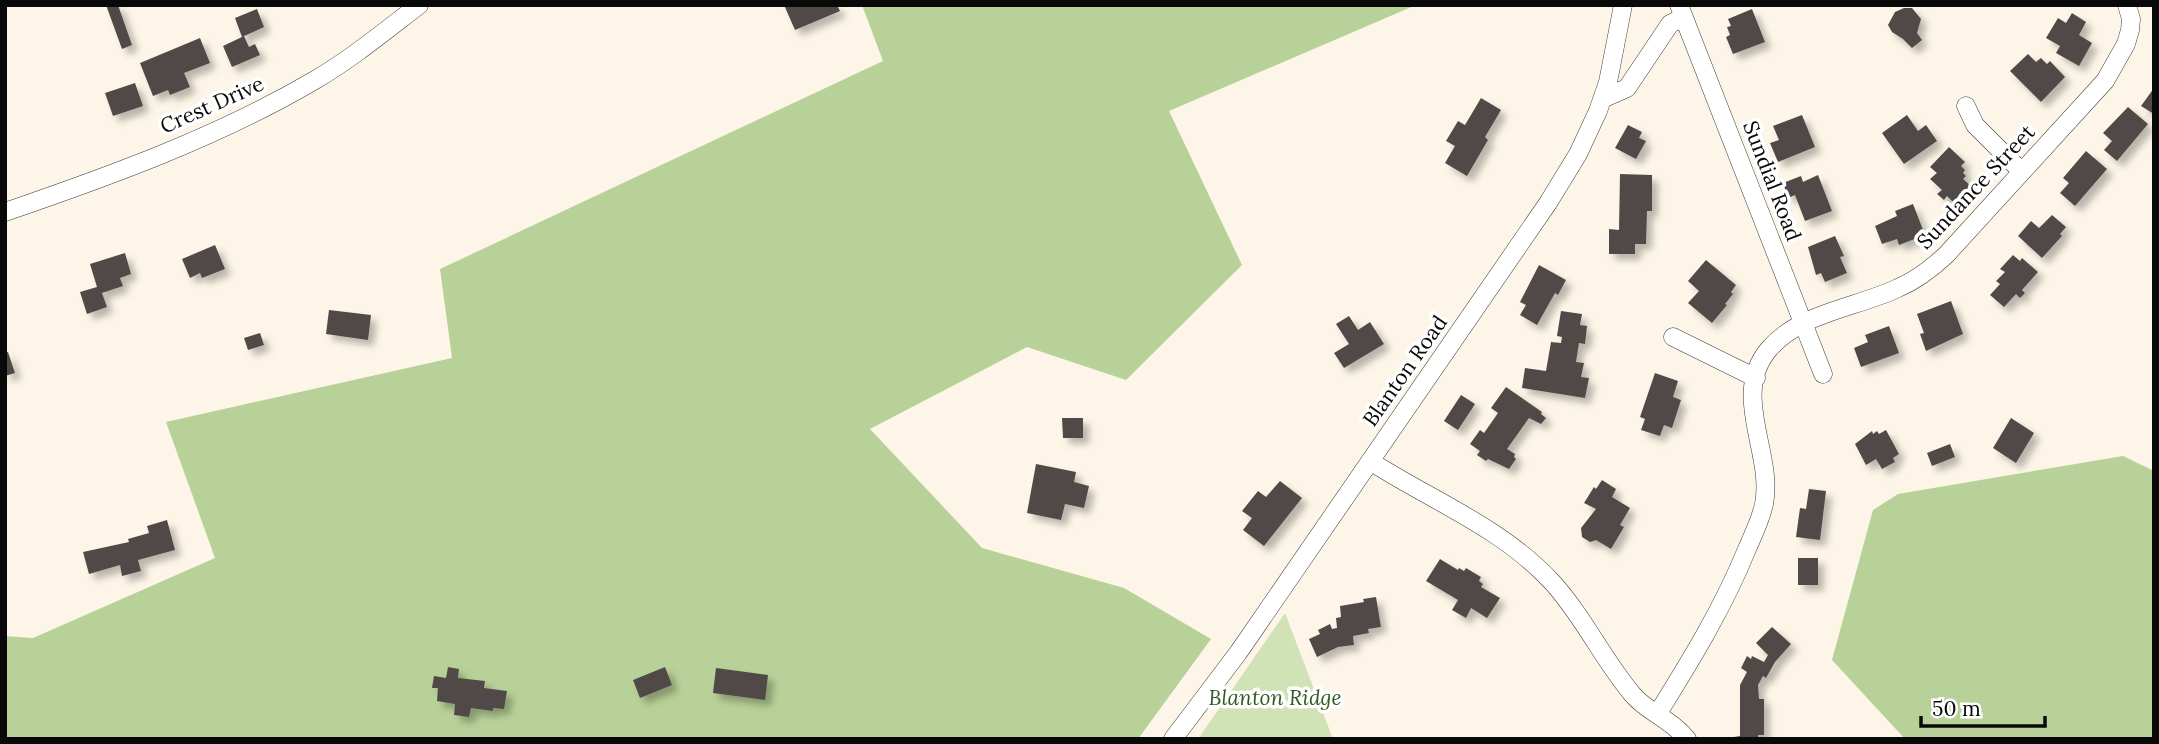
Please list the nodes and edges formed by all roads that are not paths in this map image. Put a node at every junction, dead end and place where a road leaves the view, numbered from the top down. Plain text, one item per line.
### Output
1 (419, 5) edge
2 (1623, 5) edge
3 (2127, 5) edge
4 (1681, 11) edge
5 (1602, 99) junction
6 (1966, 106) dead end
7 (2021, 171) junction
8 (5, 212) edge
9 (1803, 323) junction
10 (1673, 337) dead end
11 (1823, 374) dead end
12 (1756, 378) junction
13 (1370, 461) junction
14 (1658, 713) junction
15 (1173, 739) edge
16 (1687, 739) edge

1 - 8 street, Crest Drive
2 - 5 street, Blanton Road
3 - 7 street, Sundance Street
4 - 5 street
4 - 9 street, Sundial Road
5 - 13 street, Blanton Road
6 - 7 street
7 - 9 street, Sundance Street
9 - 11 street, Sundial Road
9 - 12 street, Sundance Street
10 - 12 street
12 - 14 street, Sundance Street
13 - 14 street
13 - 15 street, Blanton Road
14 - 16 street

